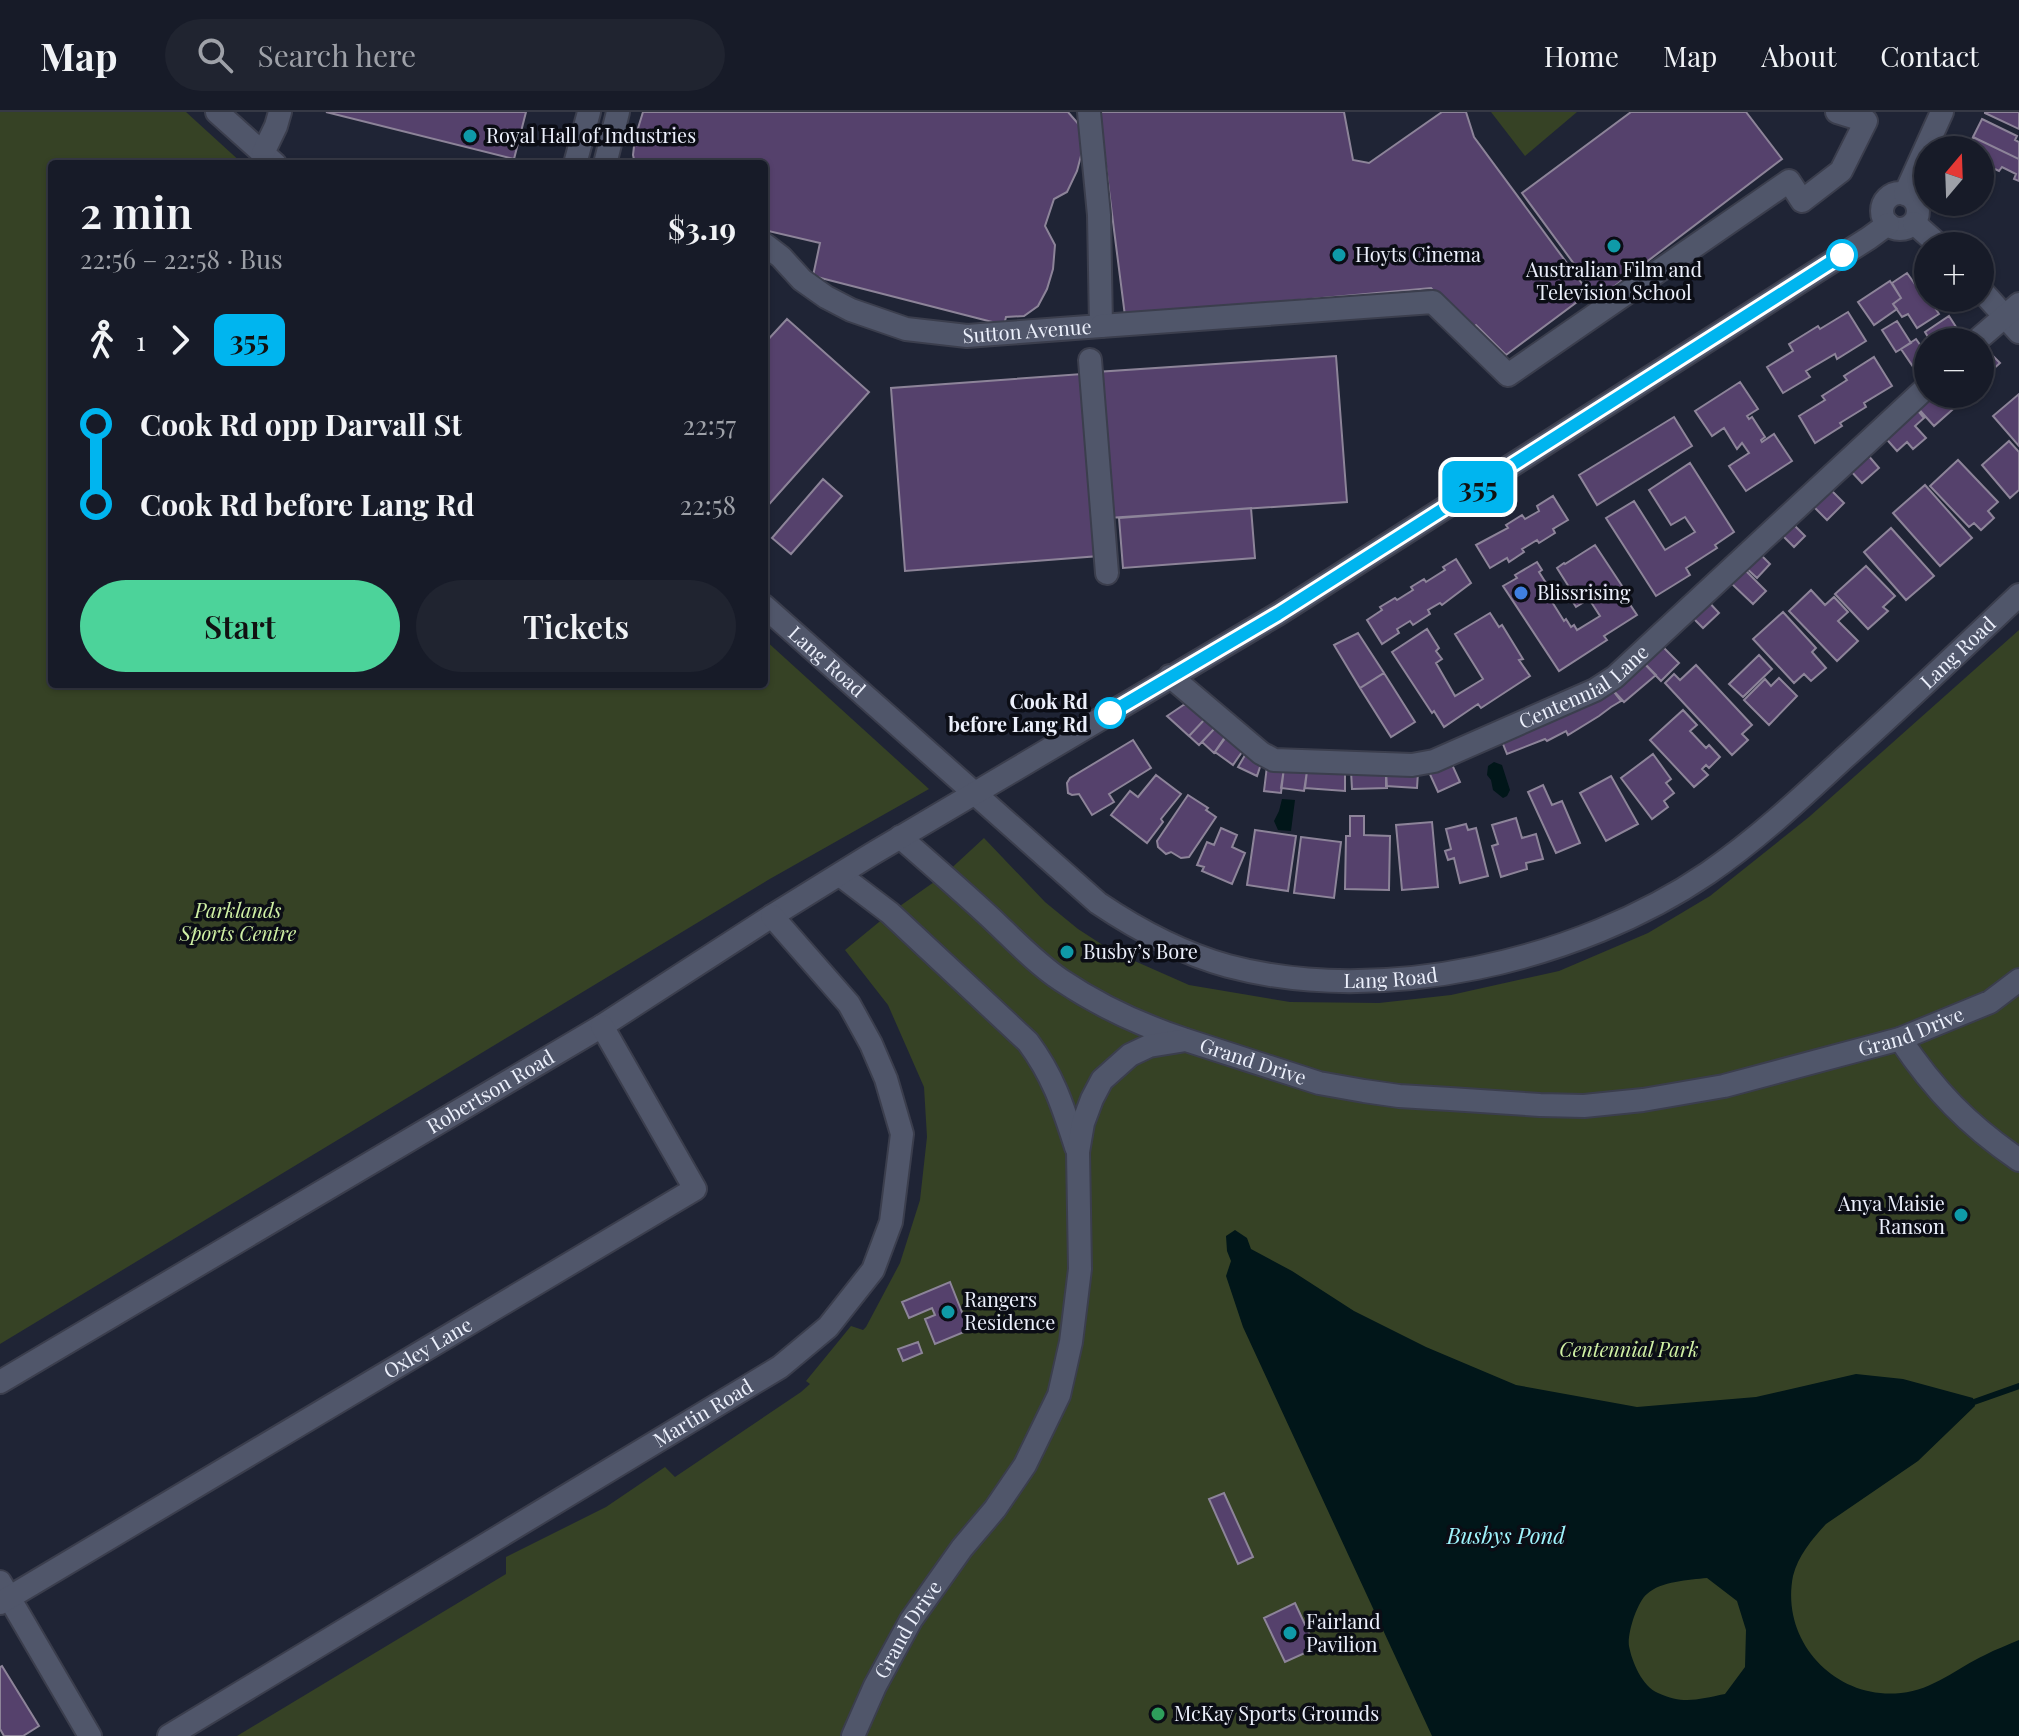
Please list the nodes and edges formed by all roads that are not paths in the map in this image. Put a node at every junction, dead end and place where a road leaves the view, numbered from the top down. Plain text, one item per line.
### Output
1 (217, 112) edge
2 (280, 112) edge
3 (589, 112) edge
4 (618, 112) edge
5 (1089, 112) edge
6 (1837, 112) edge
7 (1942, 112) edge
8 (269, 158) edge
9 (576, 160) edge
10 (606, 160) edge
11 (1905, 194) junction
12 (1914, 223) junction
13 (1888, 224) junction
14 (1924, 232) edge
15 (768, 247) edge
16 (1994, 301) edge
17 (2014, 317) edge
18 (1101, 326) junction
19 (1994, 330) edge
20 (1090, 360) dead end
21 (1914, 399) edge
22 (1107, 573) dead end
23 (2019, 595) edge
24 (768, 610) edge
25 (1170, 676) junction
26 (974, 793) junction
27 (900, 837) junction
28 (840, 875) junction
29 (772, 916) junction
30 (2019, 980) edge
31 (602, 1026) junction
32 (1900, 1039) junction
33 (1186, 1040) junction
34 (1078, 1152) junction
35 (2019, 1160) edge
36 (0, 1382) edge
37 (3, 1594) edge
38 (90, 1736) edge
39 (169, 1736) edge
40 (853, 1736) edge

1 - 8 street
2 - 8 street
3 - 9 street
4 - 10 street
5 - 18 street, Sutton Avenue
6 - 18 street
7 - 11 street
11 - 12 street
11 - 13 street
12 - 13 street
12 - 14 street
13 - 25 street, Robertson Road
15 - 18 street, Sutton Avenue
16 - 17 street
17 - 19 street
20 - 22 street
21 - 25 street, Centennial Lane
23 - 26 street, Lang Road
24 - 26 street, Lang Road
25 - 26 street, Robertson Road
26 - 27 street, Robertson Road
27 - 28 street, Robertson Road
27 - 33 street
28 - 29 street, Robertson Road
28 - 34 street
29 - 31 street, Robertson Road
29 - 39 street, Martin Road
30 - 32 street, Grand Drive
31 - 36 street, Robertson Road
31 - 37 street, Oxley Lane
32 - 33 street, Grand Drive
32 - 35 street
33 - 34 street, Grand Drive
34 - 40 street, Grand Drive
37 - 38 street

